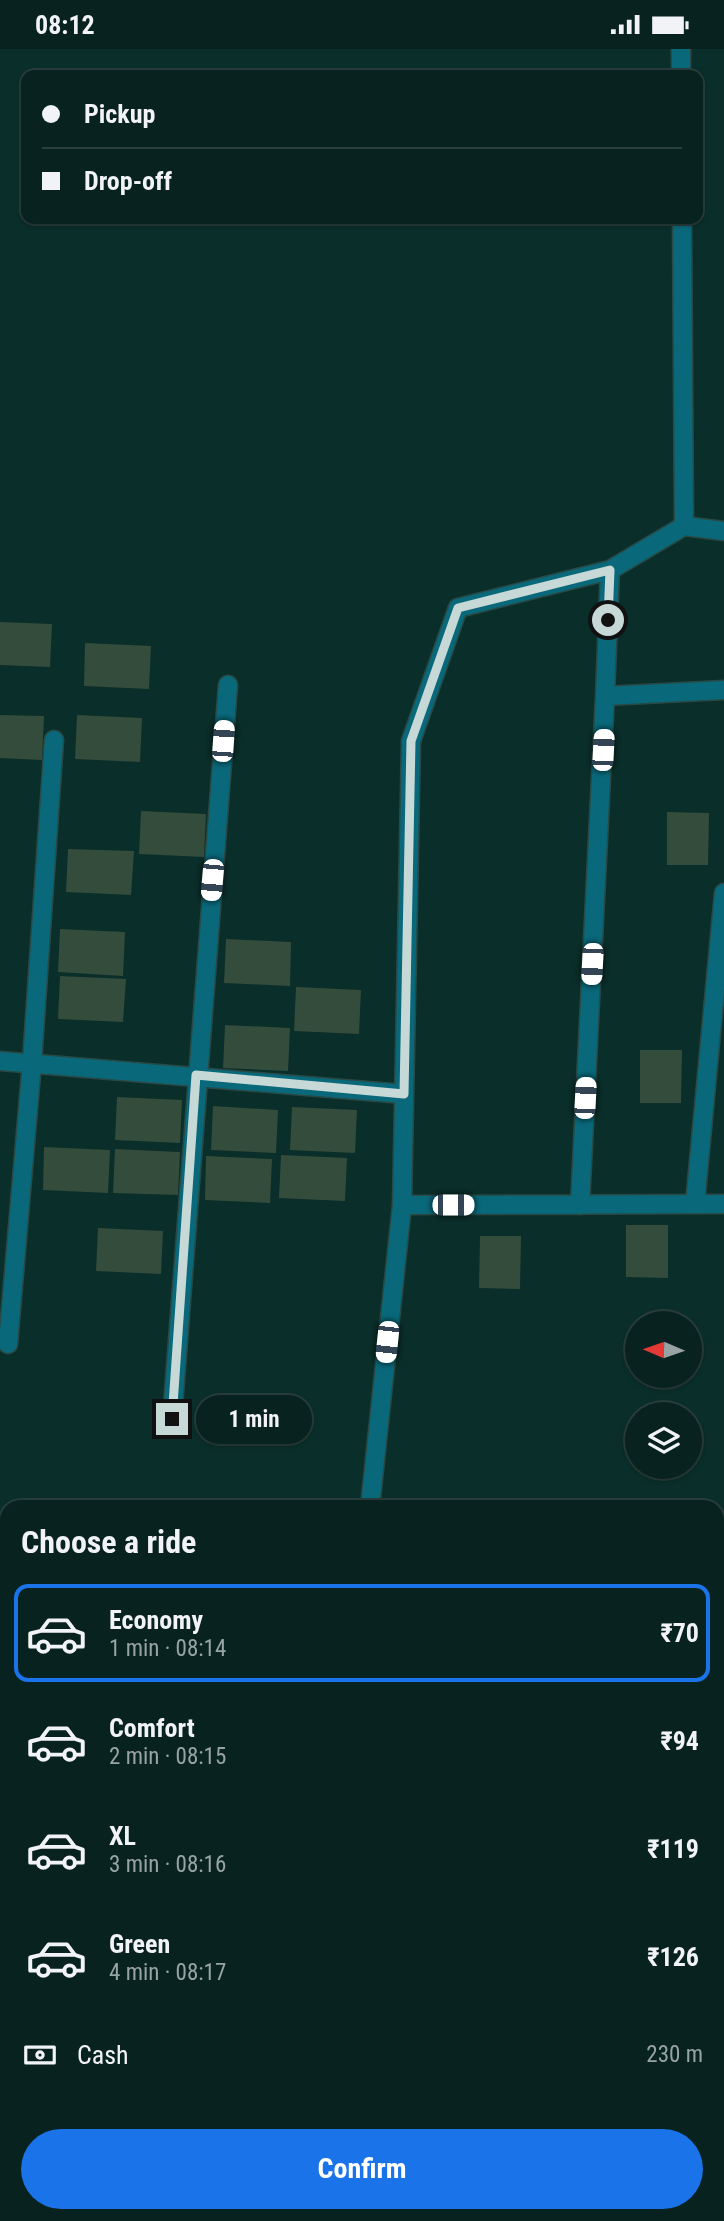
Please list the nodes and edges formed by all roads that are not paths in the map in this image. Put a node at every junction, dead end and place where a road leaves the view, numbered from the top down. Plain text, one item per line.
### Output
1 (681, 49) edge
2 (681, 70) edge
3 (682, 224) edge
4 (684, 526) junction
5 (724, 531) edge
6 (610, 570) junction
7 (228, 685) dead end
8 (724, 690) edge
9 (606, 696) junction
10 (54, 740) dead end
11 (724, 893) edge
12 (0, 1061) edge
13 (32, 1062) junction
14 (196, 1075) junction
15 (404, 1094) junction
16 (724, 1204) edge
17 (402, 1205) junction
18 (580, 1205) junction
19 (695, 1205) junction
20 (9, 1233) edge
21 (8, 1344) dead end
22 (172, 1419) dead end
23 (371, 1500) edge

1 - 2 street
3 - 4 street
4 - 5 street
4 - 6 street
6 - 9 street
6 - 15 street
7 - 14 street
8 - 9 street
9 - 18 street
10 - 13 street
11 - 19 street
12 - 13 street
13 - 14 street
13 - 20 street
14 - 15 street
14 - 22 street
15 - 17 street
16 - 19 street
17 - 18 street
17 - 23 street
18 - 19 street
20 - 21 street

